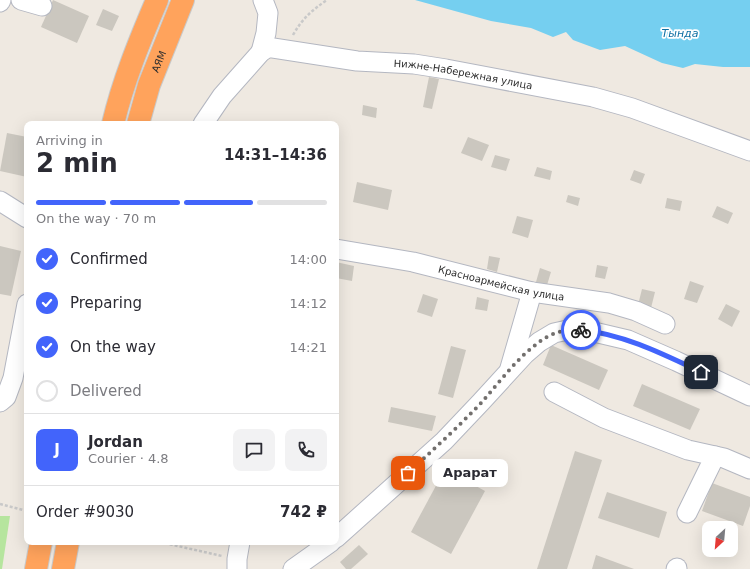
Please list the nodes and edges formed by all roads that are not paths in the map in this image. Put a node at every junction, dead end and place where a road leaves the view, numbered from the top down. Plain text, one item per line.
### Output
1 (21, 0) edge
2 (158, 0) edge
3 (263, 0) edge
4 (181, 4) edge
5 (42, 6) dead end
6 (261, 52) junction
7 (114, 121) edge
8 (139, 121) edge
9 (205, 121) edge
10 (750, 151) edge
11 (2, 204) edge
12 (24, 216) edge
13 (339, 250) edge
14 (532, 292) junction
15 (24, 320) edge
16 (665, 324) dead end
17 (508, 372) junction
18 (554, 392) dead end
19 (750, 396) edge
20 (0, 402) edge
21 (715, 456) junction
22 (750, 469) edge
23 (687, 513) dead end
24 (339, 535) edge
25 (40, 545) edge
26 (67, 545) edge
27 (239, 545) edge
28 (327, 545) edge
29 (36, 569) edge
30 (63, 569) edge
31 (237, 569) edge
32 (293, 569) edge

1 - 5 street
2 - 7 highway
3 - 6 street
4 - 8 highway, АЯМ
6 - 9 street
6 - 10 street, Нижне-Набережная улица
11 - 12 street
13 - 14 street, Красноармейская улица
14 - 16 street, Красноармейская улица
14 - 17 street
15 - 20 street
17 - 19 street
17 - 24 street
18 - 21 street
21 - 22 street
21 - 23 street
25 - 29 highway
26 - 30 highway
27 - 31 street
28 - 32 street

